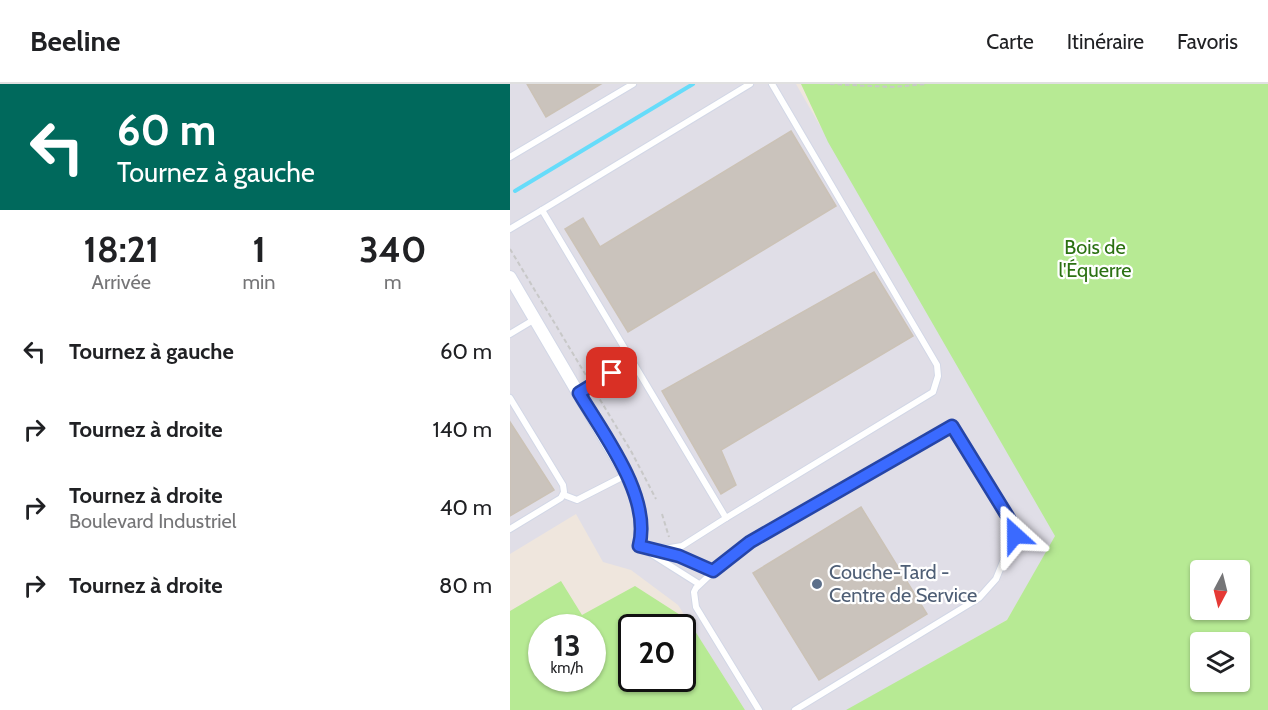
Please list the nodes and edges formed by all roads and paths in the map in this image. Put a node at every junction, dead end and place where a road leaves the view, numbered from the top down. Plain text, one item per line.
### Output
1 (633, 84) edge
2 (750, 84) edge
3 (772, 84) edge
4 (830, 84) edge
5 (926, 84) edge
6 (510, 157) edge
7 (542, 210) junction
8 (510, 229) edge
9 (510, 249) edge
10 (510, 277) edge
11 (535, 319) junction
12 (510, 334) edge
13 (632, 362) junction
14 (592, 385) junction
15 (579, 393) junction
16 (510, 398) edge
17 (626, 475) junction
18 (564, 495) junction
19 (656, 499) dead end
20 (662, 514) dead end
21 (726, 518) junction
22 (510, 529) edge
23 (668, 531) dead end
24 (639, 546) junction
25 (713, 571) junction
26 (699, 584) junction
27 (759, 710) edge
28 (795, 710) edge

1 - 6 lane
2 - 7 lane
3 - 21 lane
4 - 5 path
7 - 8 lane
7 - 13 lane
9 - 14 path
10 - 11 street
11 - 12 lane
11 - 15 street
13 - 14 lane
13 - 21 lane
14 - 15 lane
14 - 19 path
15 - 17 street
16 - 18 lane
17 - 18 lane
17 - 24 street
18 - 22 lane
20 - 23 path
21 - 24 lane
24 - 25 lane
24 - 26 lane
25 - 26 lane
25 - 28 lane
26 - 27 lane

